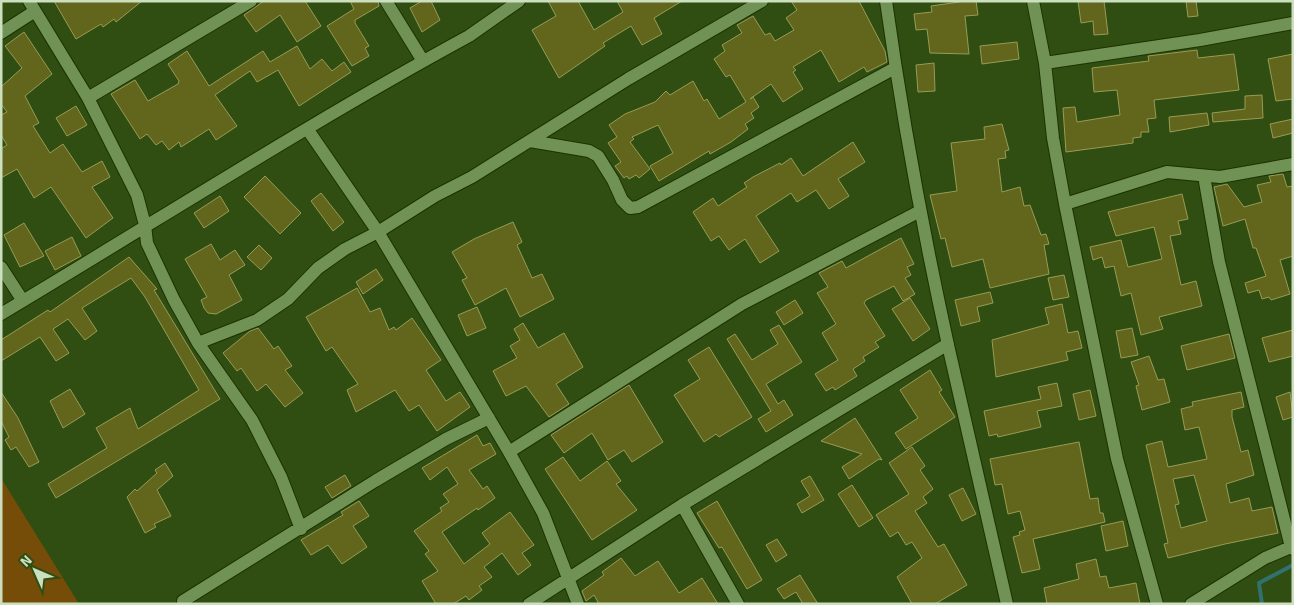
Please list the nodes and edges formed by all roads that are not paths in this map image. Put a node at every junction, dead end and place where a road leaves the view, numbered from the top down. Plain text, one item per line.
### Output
1 (251, 1) edge
2 (386, 1) edge
3 (519, 1) edge
4 (762, 1) edge
5 (886, 1) edge
6 (1033, 1) edge
7 (32, 6) edge
8 (1293, 23) edge
9 (1, 33) edge
10 (423, 61) junction
11 (1045, 63) junction
12 (895, 68) junction
13 (88, 98) junction
14 (308, 130) junction
15 (530, 141) junction
16 (1293, 164) edge
17 (1204, 176) junction
18 (1065, 204) junction
19 (920, 211) junction
20 (145, 224) junction
21 (378, 232) junction
22 (1, 267) edge
23 (23, 301) junction
24 (1, 314) edge
25 (198, 343) junction
26 (948, 344) junction
27 (489, 418) junction
28 (508, 452) junction
29 (682, 505) junction
30 (301, 529) junction
31 (1292, 548) edge
32 (566, 578) junction
33 (183, 601) dead end
34 (529, 604) edge
35 (578, 604) edge
36 (738, 604) edge
37 (1007, 604) edge
38 (1158, 604) edge
39 (1191, 604) edge

1 - 13 street
2 - 10 street
3 - 10 street
4 - 15 street
5 - 12 street
6 - 11 street
7 - 9 street
7 - 13 street
8 - 11 street
10 - 14 street
11 - 18 street
12 - 15 street
12 - 19 street
13 - 20 street
14 - 20 street
14 - 21 street
15 - 21 street
16 - 17 street
17 - 18 street
17 - 31 street
18 - 38 street
19 - 26 street
19 - 28 street
20 - 23 street
20 - 25 street
21 - 25 street
21 - 27 street
22 - 23 street
23 - 24 street
25 - 30 street
26 - 29 street
26 - 37 street
27 - 28 street
27 - 30 street
28 - 32 street
29 - 32 street
29 - 36 street
30 - 33 street
31 - 39 street
32 - 34 street
32 - 35 street

